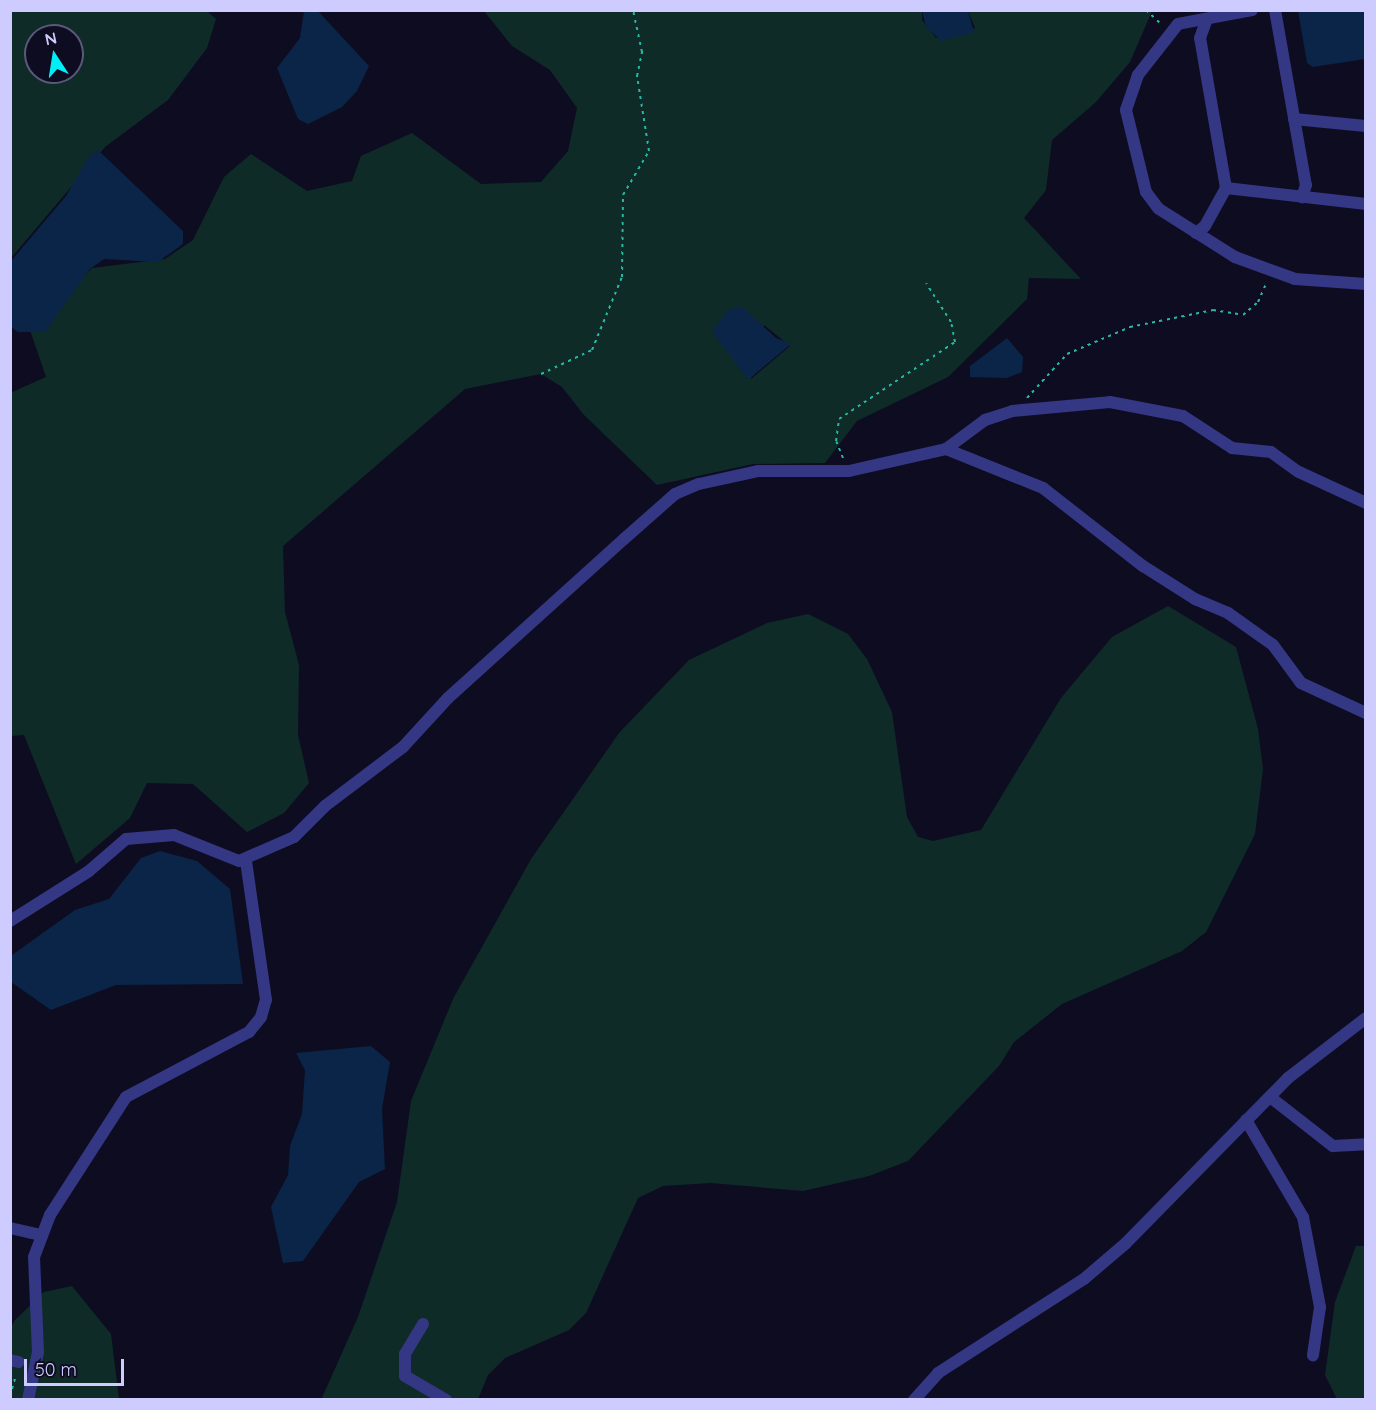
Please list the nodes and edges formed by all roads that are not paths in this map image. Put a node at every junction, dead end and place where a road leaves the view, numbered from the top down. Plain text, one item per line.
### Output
1 (1252, 10) edge
2 (1275, 10) edge
3 (1207, 19) junction
4 (1294, 119) junction
5 (1365, 126) edge
6 (1226, 188) junction
7 (1302, 197) junction
8 (1365, 204) edge
9 (1196, 233) junction
10 (1365, 285) edge
11 (946, 449) junction
12 (1365, 503) edge
13 (1365, 713) edge
14 (246, 861) junction
15 (10, 921) edge
16 (1365, 1018) edge
17 (1270, 1097) junction
18 (1246, 1120) junction
19 (1365, 1144) edge
20 (10, 1228) edge
21 (41, 1235) junction
22 (423, 1324) dead end
23 (1313, 1355) dead end
24 (28, 1400) edge
25 (446, 1400) edge
26 (914, 1400) edge

1 - 3 street
2 - 4 street
3 - 6 street
3 - 9 street
4 - 5 street
4 - 7 street
6 - 7 street
6 - 9 street
7 - 8 street
9 - 10 street
11 - 12 street
11 - 13 street
11 - 14 street
14 - 15 street
14 - 21 street
16 - 17 street
17 - 18 street
17 - 19 street
18 - 23 street
18 - 26 street
20 - 21 street
21 - 24 street
22 - 25 street

